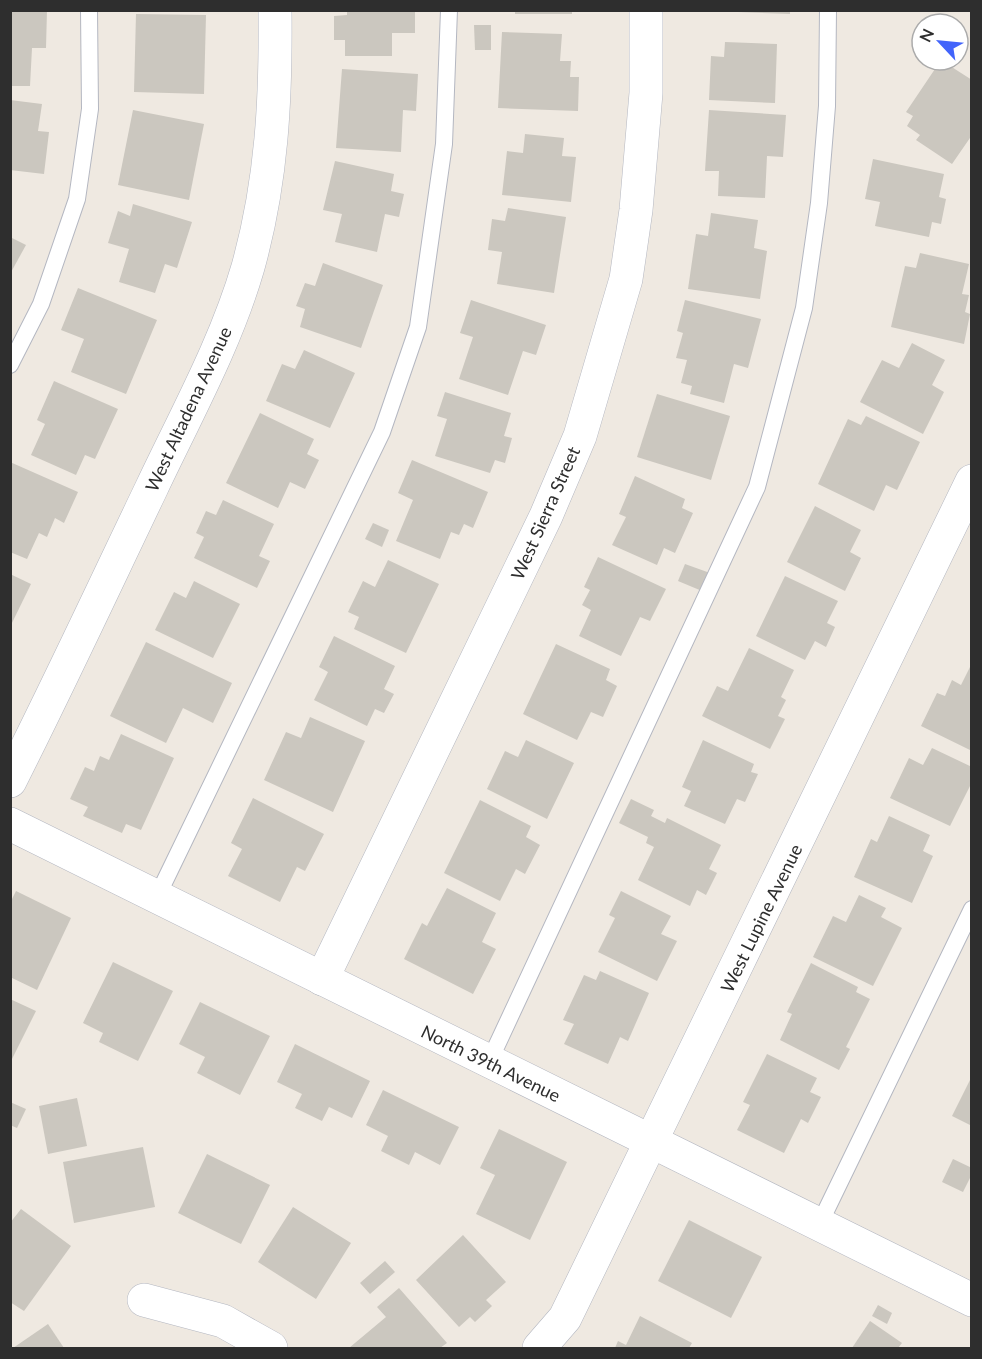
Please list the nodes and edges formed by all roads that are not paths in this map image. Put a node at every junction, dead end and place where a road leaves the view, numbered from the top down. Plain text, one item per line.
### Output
1 (89, 10) edge
2 (275, 10) edge
3 (449, 10) edge
4 (646, 10) edge
5 (828, 10) edge
6 (10, 365) edge
7 (972, 481) edge
8 (10, 781) edge
9 (10, 824) edge
10 (157, 897) junction
11 (972, 909) edge
12 (322, 979) junction
13 (489, 1062) junction
14 (652, 1143) junction
15 (819, 1225) junction
16 (144, 1300) dead end
17 (972, 1300) edge
18 (270, 1348) edge
19 (539, 1348) edge

1 - 6 lane
2 - 8 street, West Altadena Avenue
3 - 10 lane
4 - 12 street, West Sierra Street
5 - 13 lane
7 - 14 street, West Lupine Avenue
9 - 10 street, North 39th Avenue
10 - 12 street, North 39th Avenue
11 - 15 lane
12 - 13 street, North 39th Avenue
13 - 14 street, North 39th Avenue
14 - 15 street, North 39th Avenue
14 - 19 street, West Lupine Avenue
15 - 17 street, North 39th Avenue
16 - 18 street

